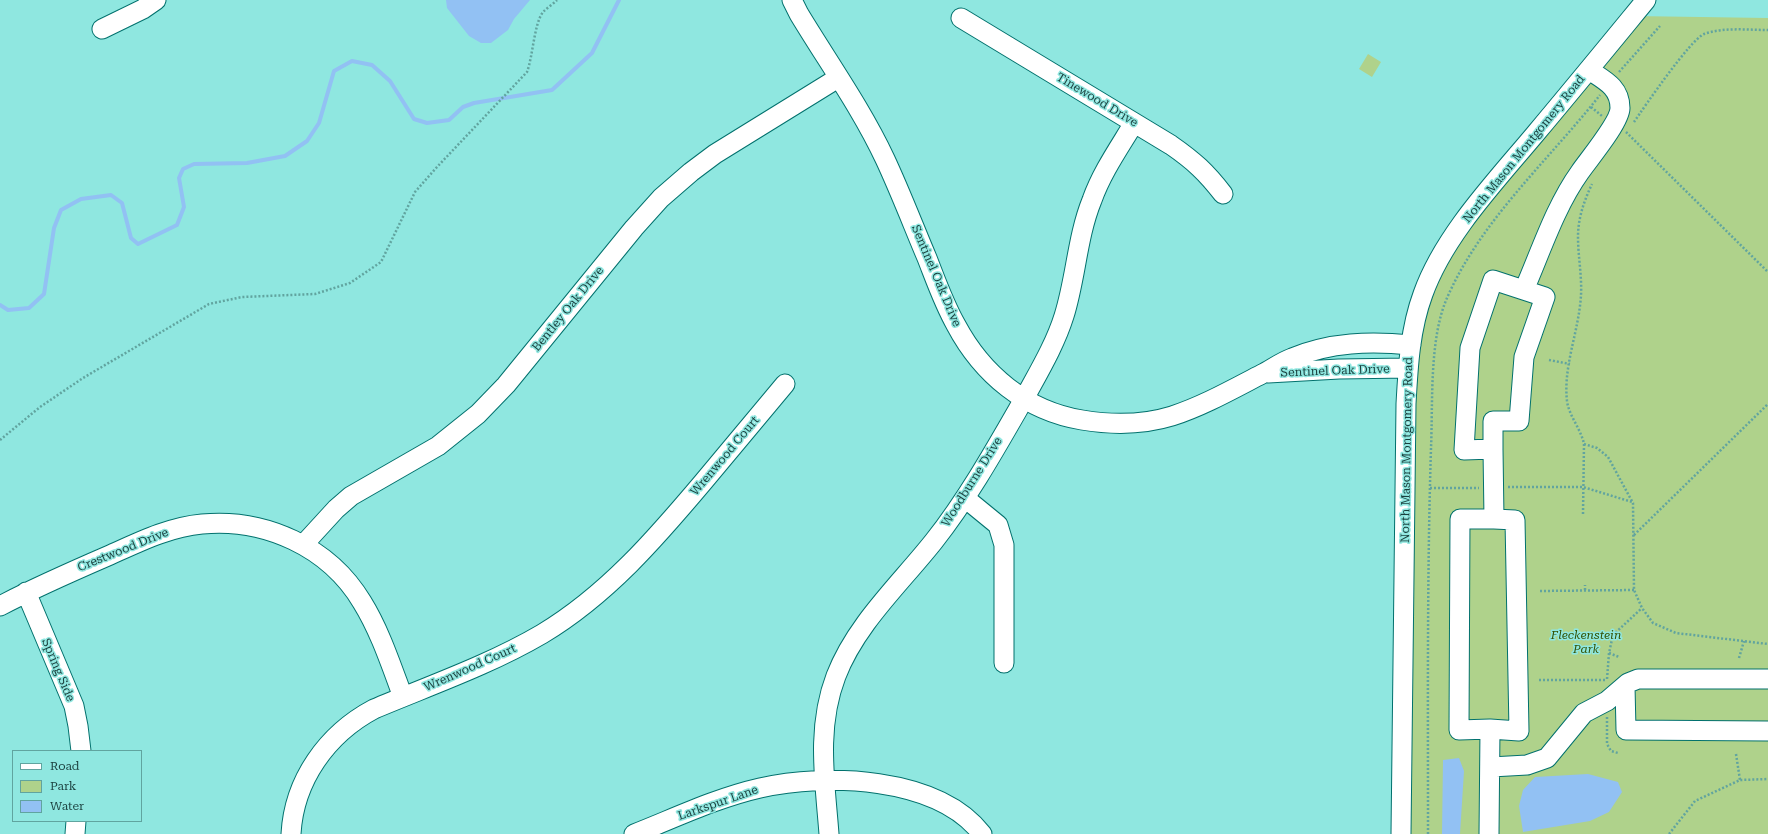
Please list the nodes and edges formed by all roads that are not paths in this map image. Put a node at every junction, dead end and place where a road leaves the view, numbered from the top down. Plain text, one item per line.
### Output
1 (156, 0) edge
2 (792, 0) edge
3 (1646, 0) edge
4 (961, 18) dead end
5 (102, 29) dead end
6 (1589, 70) junction
7 (838, 78) junction
8 (1134, 123) junction
9 (1223, 194) dead end
10 (1524, 290) junction
11 (1411, 344) junction
12 (1408, 368) junction
13 (1262, 374) junction
14 (785, 384) dead end
15 (1024, 398) junction
16 (1494, 449) junction
17 (965, 498) junction
18 (1494, 519) junction
19 (303, 545) junction
20 (26, 592) junction
21 (0, 606) edge
22 (1004, 663) dead end
23 (1768, 679) edge
24 (1613, 685) junction
25 (403, 697) junction
26 (1490, 729) junction
27 (1768, 731) edge
28 (81, 750) edge
29 (1491, 767) junction
30 (824, 781) junction
31 (76, 822) edge
32 (75, 834) edge
33 (290, 834) edge
34 (634, 834) edge
35 (830, 834) edge
36 (982, 834) edge
37 (1401, 834) edge
38 (1489, 834) edge

1 - 5 street
2 - 7 street, Sentinel Oak Drive
3 - 6 street, North Mason Montgomery Road
4 - 8 street, Tinewood Drive
6 - 10 street
6 - 11 street, North Mason Montgomery Road
7 - 15 street, Sentinel Oak Drive
7 - 19 street, Bentley Oak Drive
8 - 9 street, Tinewood Drive
8 - 15 street, Woodburne Drive
10 - 16 street
10 - 16 street
11 - 12 street, North Mason Montgomery Road
11 - 13 street, Sentinel Oak Drive
12 - 13 street, Sentinel Oak Drive
12 - 37 street, North Mason Montgomery Road
13 - 15 street, Sentinel Oak Drive
14 - 25 street, Wrenwood Court
15 - 17 street, Woodburne Drive
16 - 18 street
17 - 22 street
17 - 30 street, Woodburne Drive
18 - 26 street
18 - 26 street
19 - 20 street, Crestwood Drive
19 - 25 street, Crestwood Drive
20 - 21 street, Crestwood Drive
20 - 28 street, Spring Side
23 - 24 street
24 - 27 street
24 - 29 street
25 - 33 street, Wrenwood Court
26 - 29 street
29 - 38 street
30 - 34 street, Larkspur Lane
30 - 35 street, Woodburne Drive
30 - 36 street, Larkspur Lane
31 - 32 street

